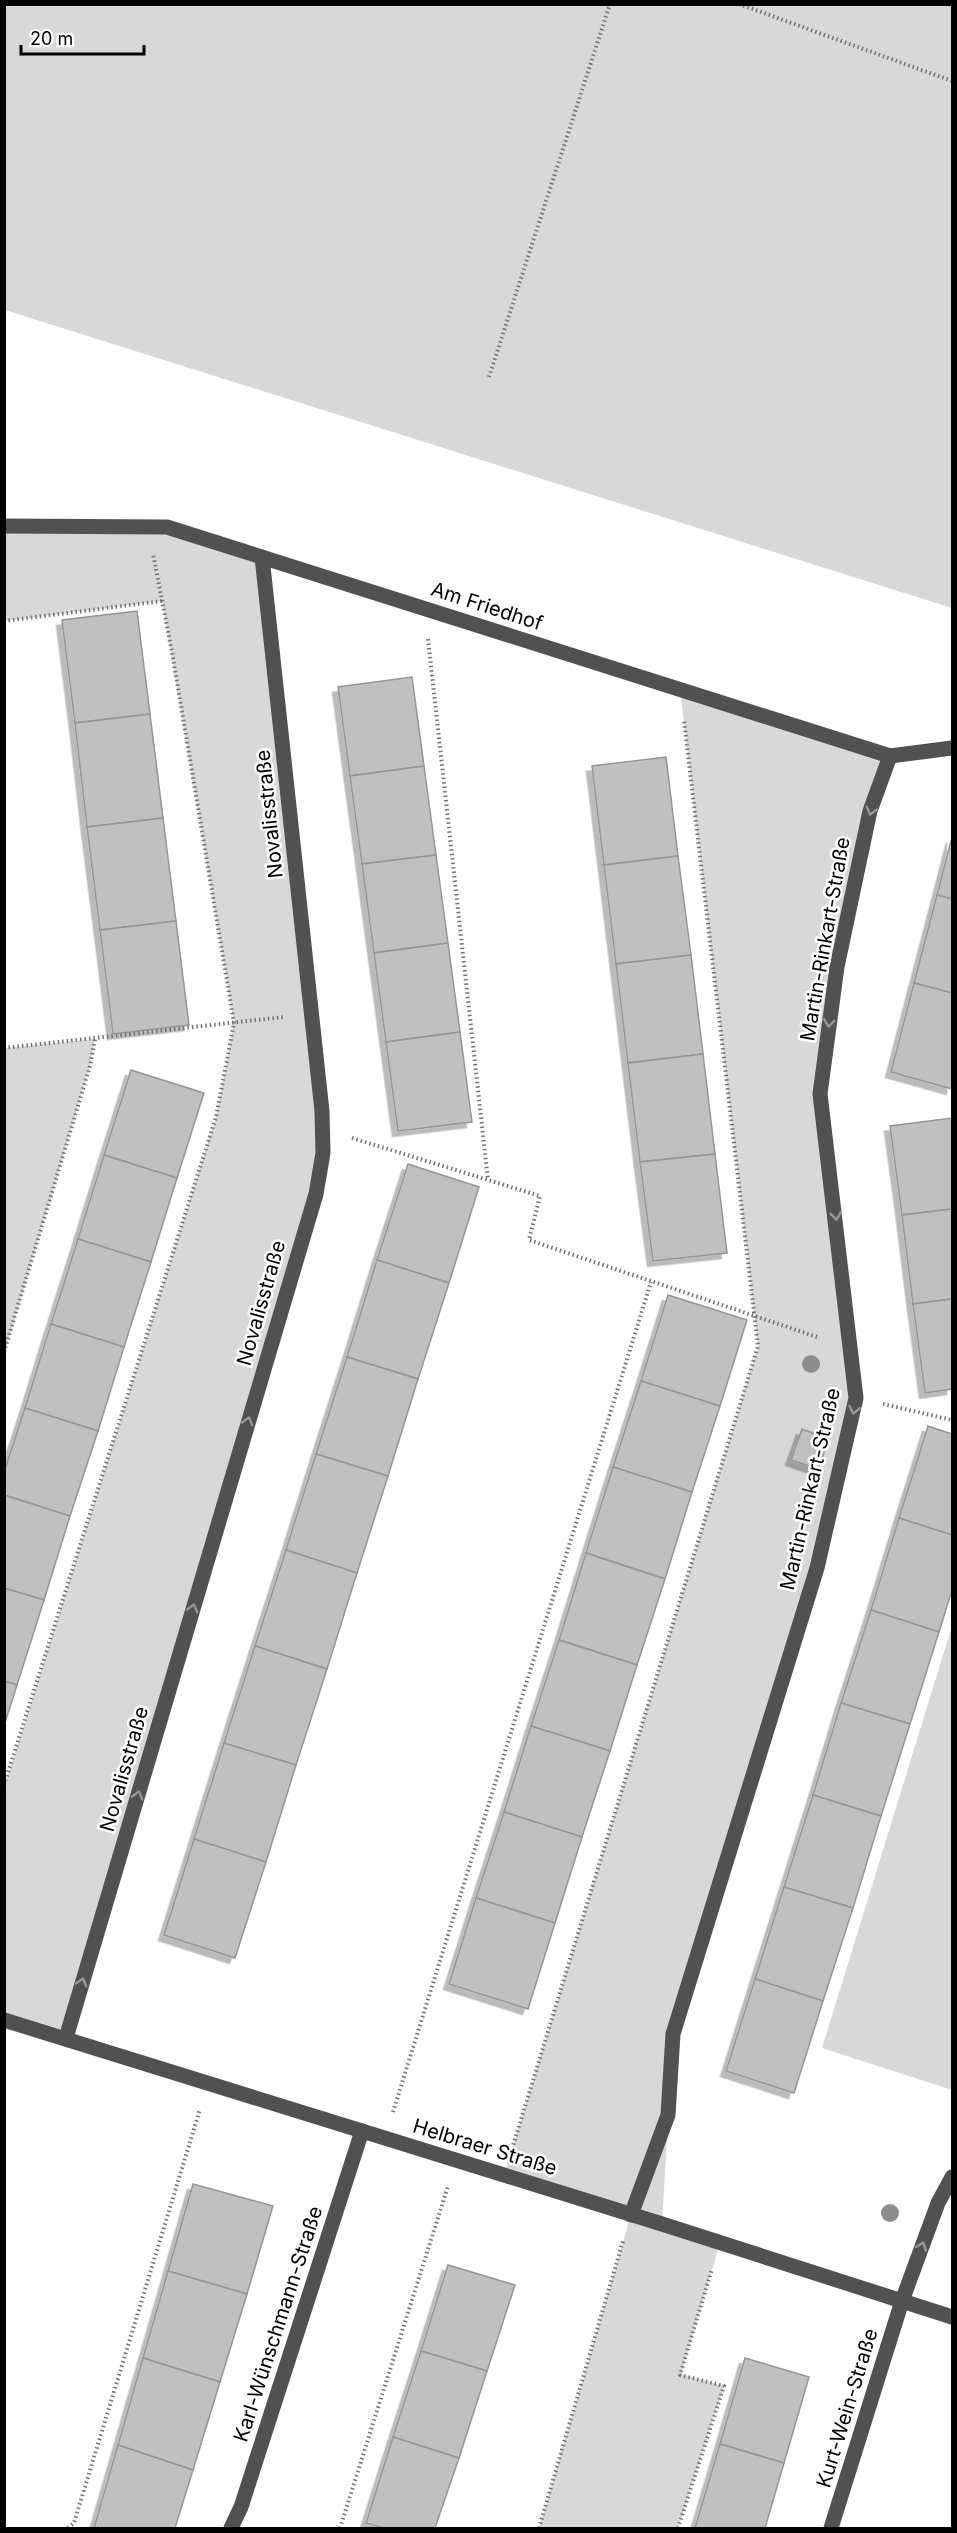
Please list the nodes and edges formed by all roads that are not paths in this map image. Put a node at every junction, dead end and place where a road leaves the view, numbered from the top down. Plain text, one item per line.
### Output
1 (4, 526) edge
2 (262, 557) junction
3 (952, 748) edge
4 (890, 756) junction
5 (4, 2020) edge
6 (66, 2038) junction
7 (362, 2131) junction
8 (952, 2177) edge
9 (631, 2215) junction
10 (902, 2301) junction
11 (952, 2317) edge
12 (231, 2529) edge
13 (831, 2529) edge

1 - 2 street, Am Friedhof
2 - 4 street, Am Friedhof
6 -> 2 street, Novalisstraße
3 - 4 street, Am Friedhof
4 -> 9 street, Martin-Rinkart-Straße
5 - 6 street, Helbraer Straße
6 - 7 street, Helbraer Straße
7 - 9 street, Helbraer Straße
7 - 12 street, Karl-Wünschmann-Straße
10 -> 8 street, Kurt-Wein-Straße
9 - 10 street, Helbraer Straße
10 - 11 street, Helbraer Straße
10 - 13 street, Kurt-Wein-Straße

